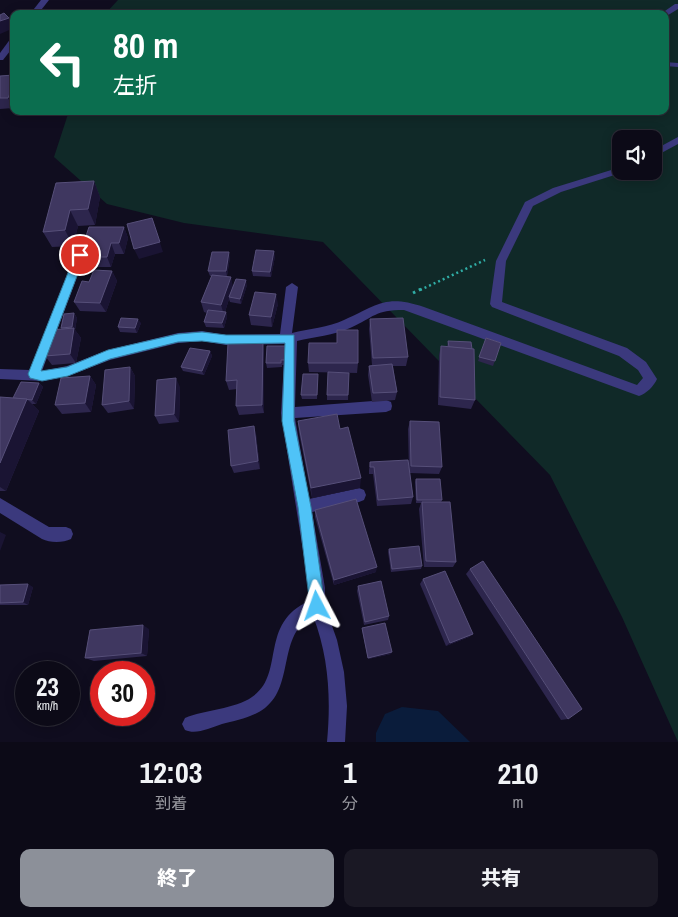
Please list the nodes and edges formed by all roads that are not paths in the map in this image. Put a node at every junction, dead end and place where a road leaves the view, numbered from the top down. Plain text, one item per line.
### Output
1 (45, 0) edge
2 (37, 10) edge
3 (10, 45) edge
4 (0, 58) edge
5 (678, 140) edge
6 (662, 149) edge
7 (612, 173) edge
8 (80, 255) edge
9 (292, 287) dead end
10 (288, 339) junction
11 (0, 374) edge
12 (34, 374) junction
13 (386, 406) dead end
14 (288, 413) junction
15 (359, 495) edge
16 (0, 505) edge
17 (304, 507) junction
18 (66, 534) dead end
19 (317, 606) junction
20 (191, 724) dead end
21 (336, 742) edge

1 - 2 street
3 - 4 street
5 - 6 street
7 - 10 street
8 - 12 street
9 - 10 street
10 - 12 street
10 - 14 street
11 - 12 street
13 - 14 street
14 - 17 street
15 - 17 street
16 - 18 street
17 - 19 street
19 - 20 street
19 - 21 street

